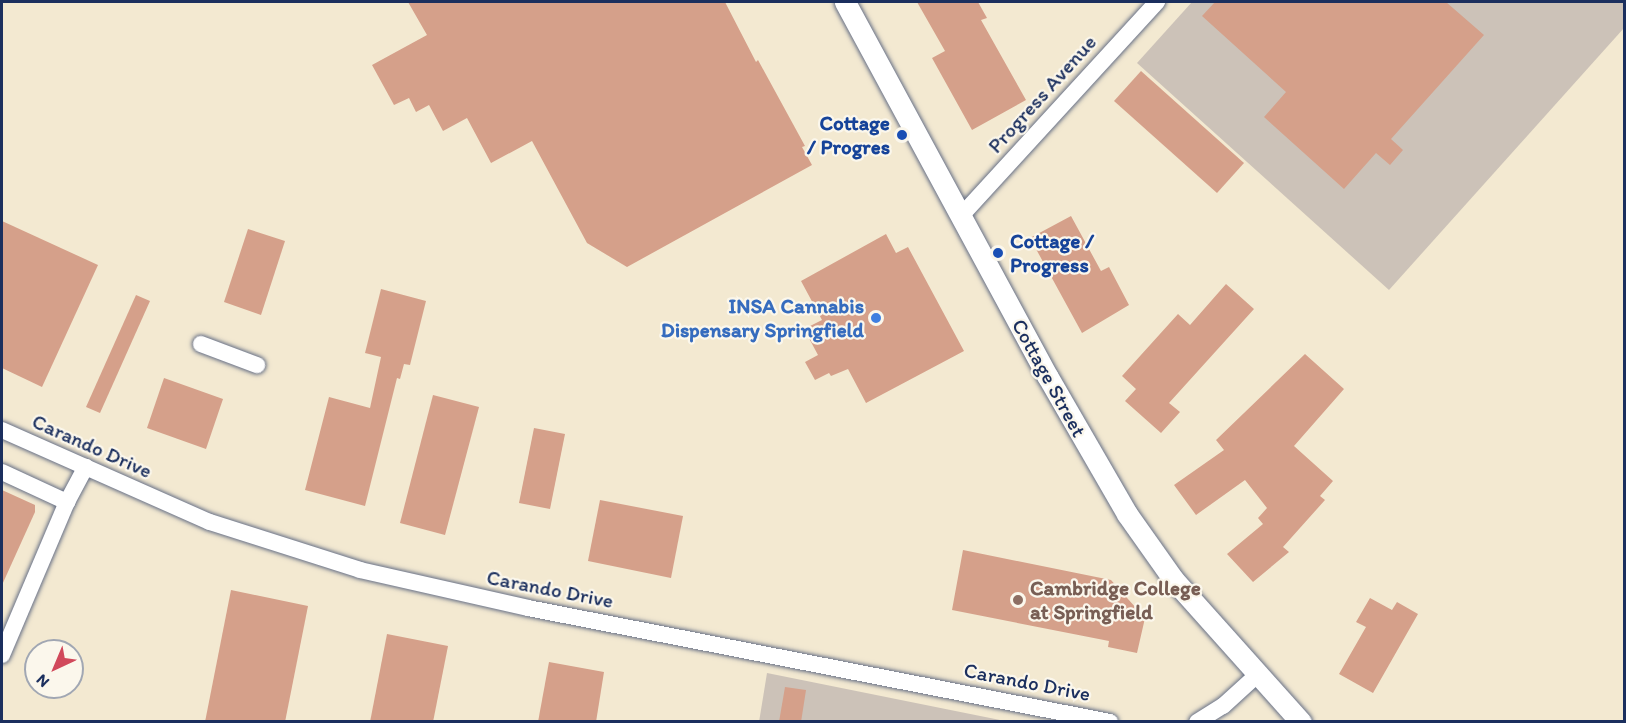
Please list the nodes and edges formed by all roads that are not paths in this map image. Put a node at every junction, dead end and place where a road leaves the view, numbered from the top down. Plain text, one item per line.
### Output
1 (845, 2) edge
2 (1157, 2) edge
3 (960, 217) junction
4 (201, 344) dead end
5 (257, 365) dead end
6 (2, 430) edge
7 (86, 467) junction
8 (2, 472) edge
9 (68, 502) junction
10 (2, 655) edge
11 (1258, 674) junction
12 (1110, 722) edge
13 (1197, 722) edge
14 (1301, 722) edge

1 - 3 main road, Cottage Street
2 - 3 street, Progress Avenue
3 - 11 main road, Cottage Street
4 - 5 street
6 - 7 street, Carando Drive
7 - 9 street
7 - 12 street, Carando Drive
8 - 9 street
9 - 10 street
11 - 13 street
11 - 14 main road, Cottage Street

